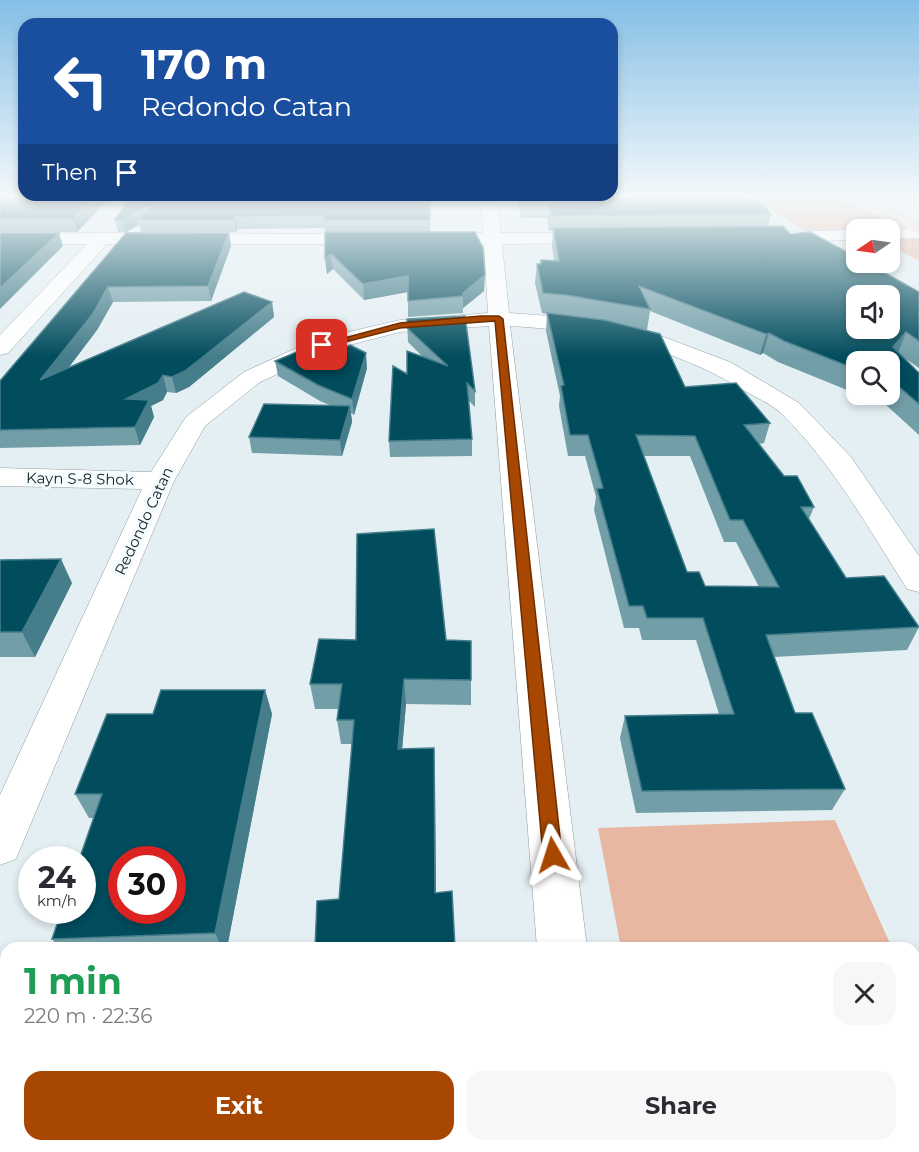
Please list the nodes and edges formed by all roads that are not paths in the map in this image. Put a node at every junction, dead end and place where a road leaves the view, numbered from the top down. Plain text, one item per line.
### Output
1 (92, 250) edge
2 (494, 250) edge
3 (824, 250) edge
4 (831, 254) edge
5 (499, 319) junction
6 (0, 348) edge
7 (0, 477) edge
8 (160, 481) junction
9 (919, 581) edge
10 (0, 844) edge
11 (561, 942) edge

1 - 6 street
2 - 5 street
3 - 4 street
5 - 8 street, Redondo Catan
5 - 9 street, Redondo Catan
5 - 11 street
7 - 8 street, Kayn S-8 Shok
8 - 10 street, Redondo Catan

